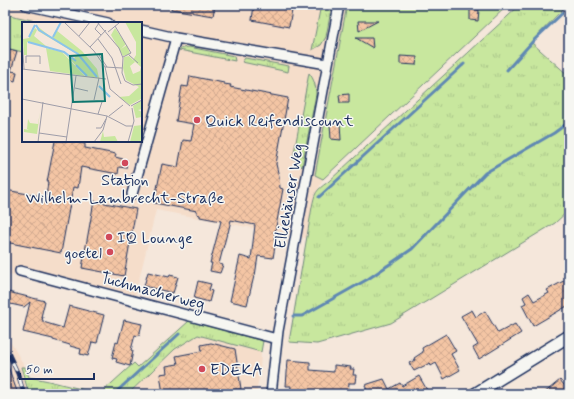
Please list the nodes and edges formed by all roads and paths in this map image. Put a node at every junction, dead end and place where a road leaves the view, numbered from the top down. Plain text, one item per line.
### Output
1 (26, 5) edge
2 (339, 5) edge
3 (103, 22) edge
4 (142, 30) edge
5 (176, 38) junction
6 (327, 64) junction
7 (132, 194) dead end
8 (20, 271) dead end
9 (569, 336) edge
10 (277, 339) junction
11 (271, 394) edge
12 (475, 394) edge

1 - 3 street
2 - 6 street, Elliehäuser Weg
4 - 5 street
5 - 6 street
5 - 7 street
6 - 10 street, Elliehäuser Weg
8 - 10 street, Tuchmacherweg
9 - 12 street
10 - 11 street, Elliehäuser Weg

